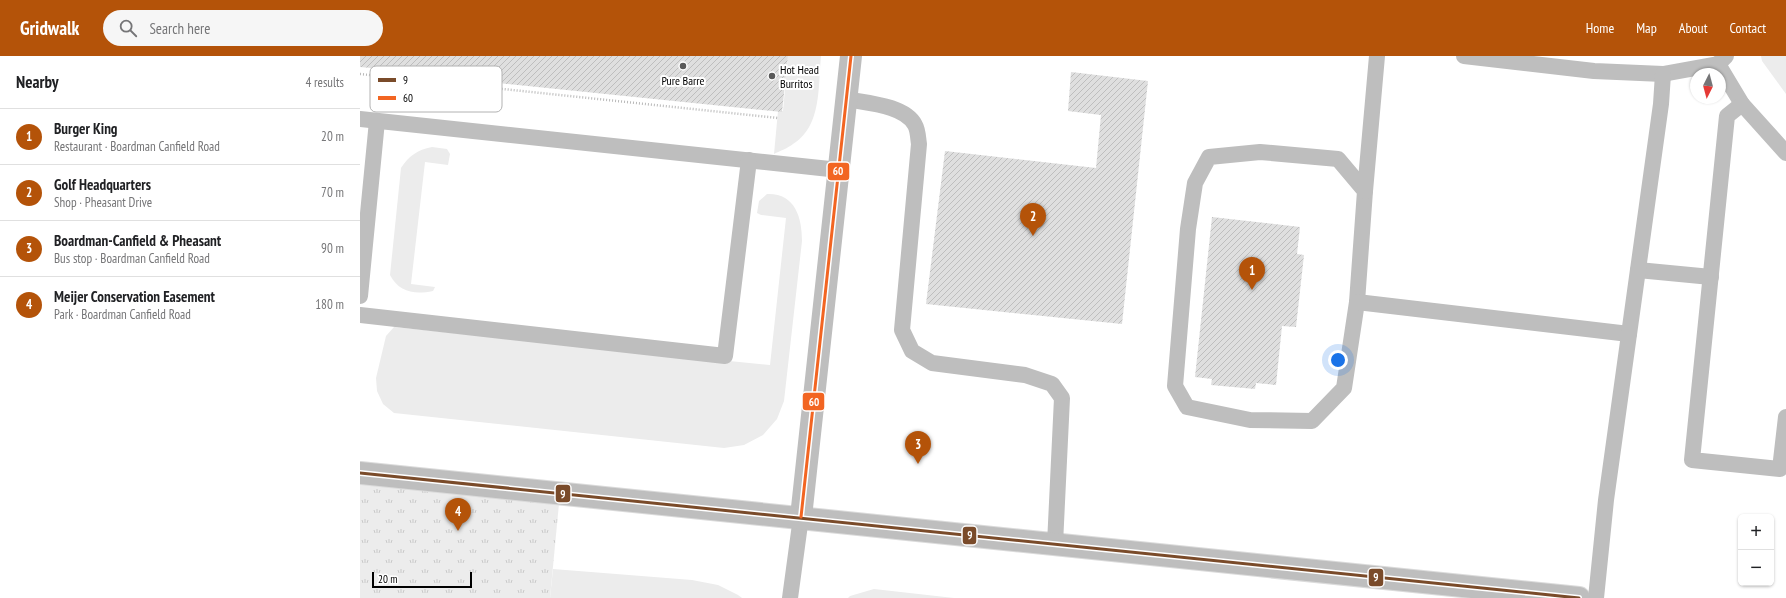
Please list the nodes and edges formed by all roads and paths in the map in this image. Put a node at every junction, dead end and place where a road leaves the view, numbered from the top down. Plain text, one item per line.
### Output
1 (851, 56) edge
2 (1377, 56) edge
3 (1464, 56) edge
4 (1722, 60) edge
5 (360, 74) edge
6 (1664, 74) junction
7 (370, 75) edge
8 (502, 89) edge
9 (846, 100) junction
10 (1742, 104) junction
11 (778, 118) dead end
12 (360, 119) edge
13 (377, 121) junction
14 (1786, 153) edge
15 (750, 160) junction
16 (839, 170) junction
17 (1365, 191) junction
18 (1638, 270) junction
19 (1711, 278) junction
20 (360, 296) edge
21 (1358, 302) junction
22 (360, 315) edge
23 (1629, 334) junction
24 (1786, 417) edge
25 (1783, 469) edge
26 (360, 473) edge
27 (801, 517) junction
28 (1055, 544) junction
29 (790, 598) edge
30 (1579, 598) edge
31 (1596, 598) edge

1 - 9 main road
2 - 17 lane
3 - 6 lane
4 - 6 lane
4 - 10 lane
5 - 7 path
6 - 18 lane
8 - 11 path
9 - 16 main road
9 - 28 lane
10 - 14 lane
10 - 19 lane
12 - 13 lane
13 - 15 lane
13 - 20 lane
15 - 16 lane
15 - 22 lane
16 - 27 main road
17 - 21 lane
17 - 21 lane
18 - 19 lane
18 - 23 lane
19 - 25 lane
21 - 23 lane
23 - 31 lane
24 - 25 lane
26 - 27 main road
27 - 28 main road
27 - 29 lane
28 - 30 main road

